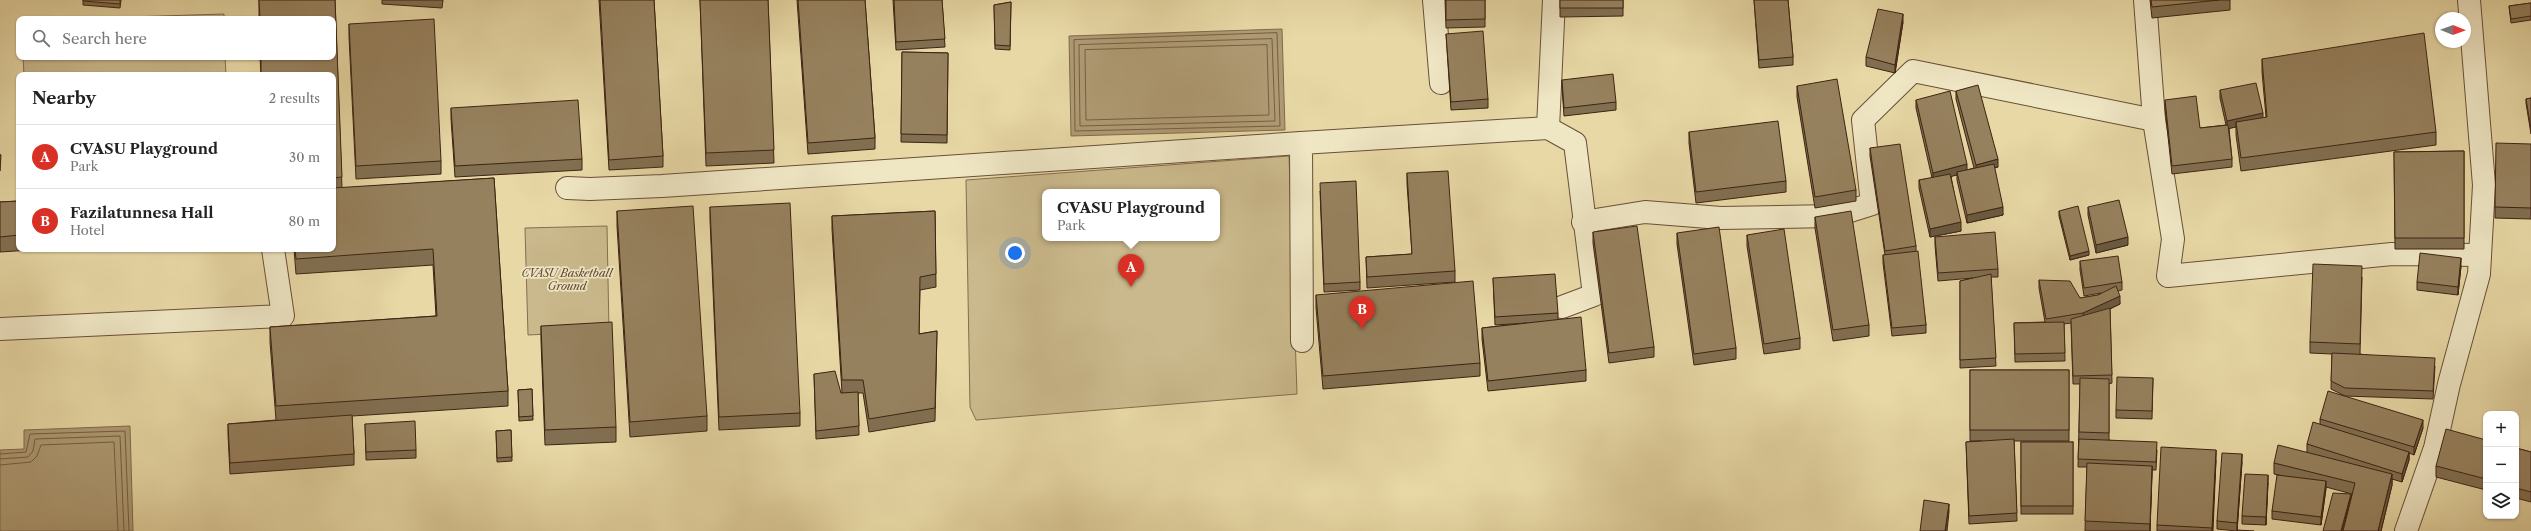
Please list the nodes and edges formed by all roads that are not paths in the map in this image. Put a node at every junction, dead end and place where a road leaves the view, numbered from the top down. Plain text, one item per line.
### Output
1 (1434, 0) edge
2 (1554, 0) edge
3 (2146, 0) edge
4 (2469, 0) edge
5 (1441, 83) dead end
6 (2154, 120) junction
7 (1548, 128) junction
8 (1301, 143) junction
9 (567, 188) dead end
10 (1583, 222) junction
11 (273, 252) edge
12 (2480, 255) junction
13 (1562, 307) dead end
14 (0, 329) edge
15 (1302, 341) dead end
16 (2406, 531) edge

1 - 5 street
2 - 7 street
3 - 6 street
4 - 12 street
6 - 10 street
6 - 12 street
7 - 8 street
7 - 10 street
8 - 9 street
8 - 15 street
10 - 13 street
11 - 14 street
12 - 16 street

